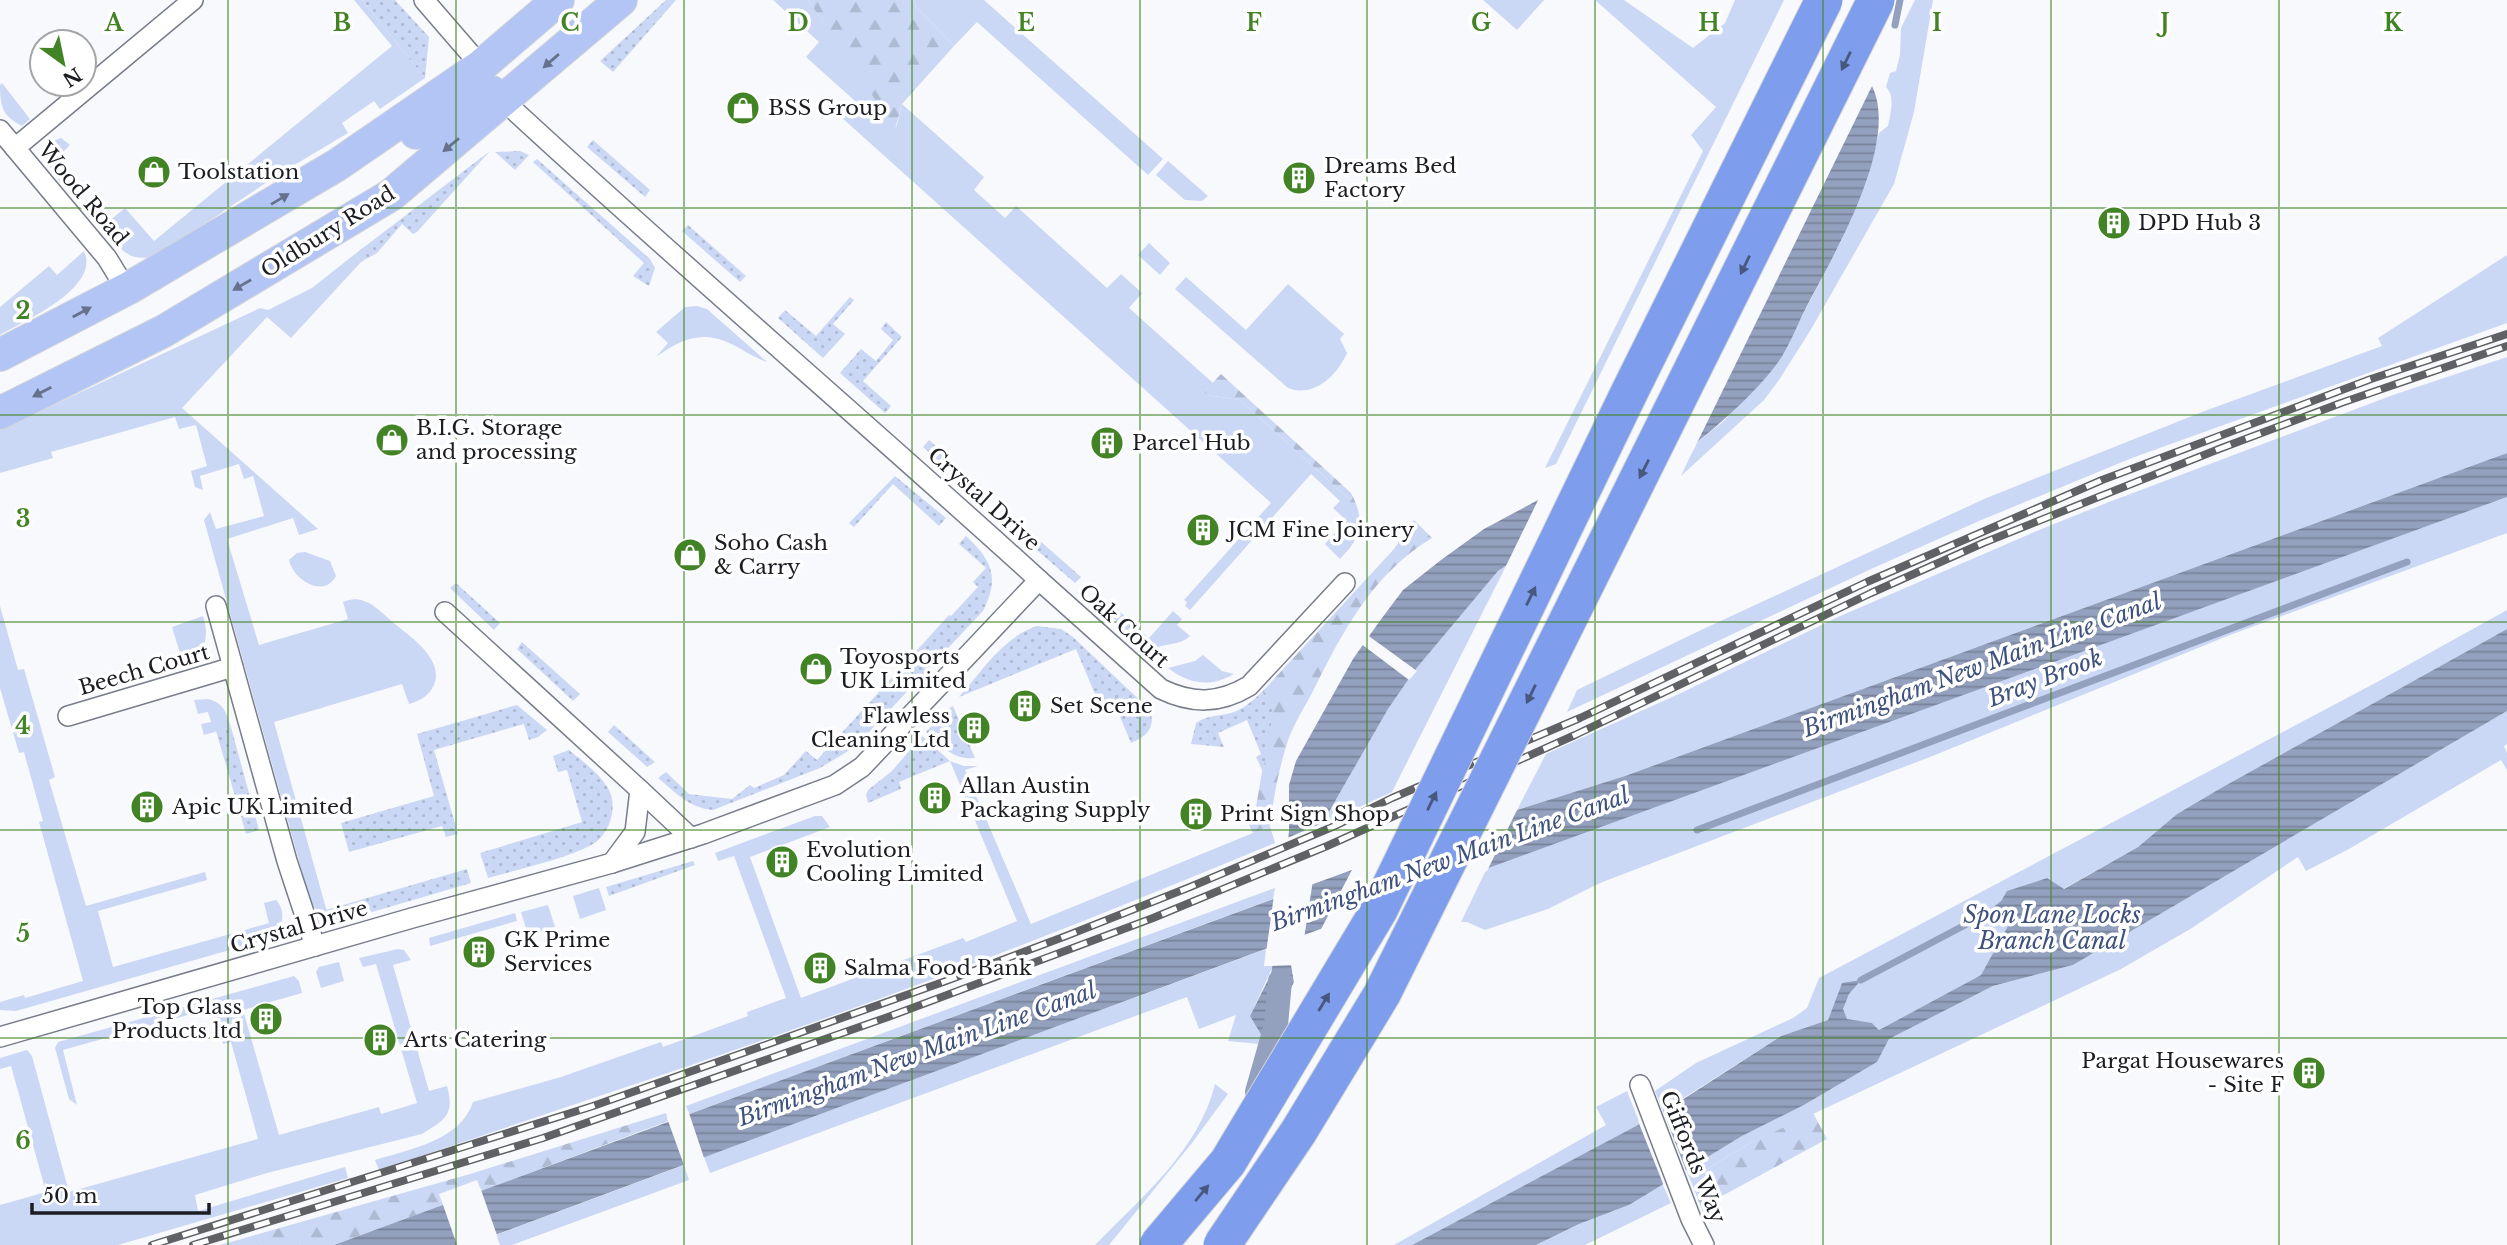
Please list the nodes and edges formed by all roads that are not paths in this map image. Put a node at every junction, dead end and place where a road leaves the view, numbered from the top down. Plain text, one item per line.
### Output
1 (193, 0) edge
2 (424, 0) edge
3 (558, 0) edge
4 (621, 0) edge
5 (1824, 0) edge
6 (1876, 0) edge
7 (481, 66) junction
8 (504, 102) junction
9 (0, 130) edge
10 (15, 148) junction
11 (337, 165) junction
12 (126, 289) junction
13 (0, 355) edge
14 (0, 413) edge
15 (1040, 580) junction
16 (1345, 583) dead end
17 (216, 607) dead end
18 (445, 612) dead end
19 (233, 667) junction
20 (68, 716) dead end
21 (640, 790) junction
22 (691, 838) junction
23 (612, 863) junction
24 (315, 946) junction
25 (0, 1037) edge
26 (1640, 1086) dead end
27 (1158, 1245) edge
28 (1222, 1245) edge
29 (1704, 1245) edge

1 - 10 street
2 - 7 street
3 - 7 main road
4 -> 8 main road, Oldbury Road
27 -> 5 highway, bridge
6 -> 28 highway, bridge
7 - 11 main road
8 - 11 main road
8 -> 14 main road, Oldbury Road
8 - 15 street, Crystal Drive
9 - 10 street, Wood Road
10 - 12 street, Wood Road
12 -> 11 main road
13 -> 12 main road
15 - 16 street, Oak Court
15 - 22 street, Crystal Drive
17 - 19 street, Beech Court
18 - 21 street
19 - 20 street, Beech Court
19 - 24 street, Beech Court
21 - 22 street
21 - 23 street
22 - 23 street, Crystal Drive
23 - 24 street, Crystal Drive
24 - 25 street, Crystal Drive
26 - 29 street, Giffords Way

